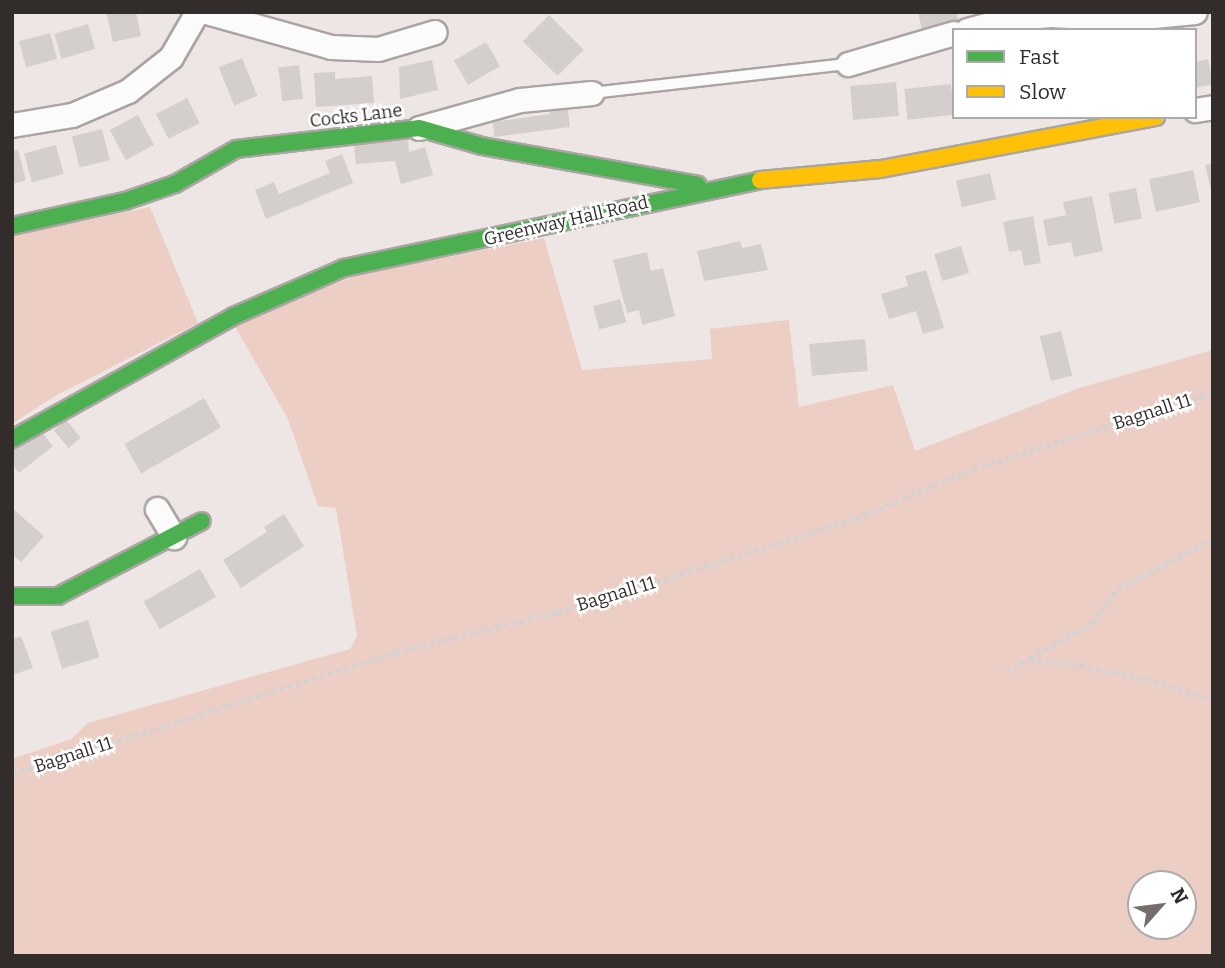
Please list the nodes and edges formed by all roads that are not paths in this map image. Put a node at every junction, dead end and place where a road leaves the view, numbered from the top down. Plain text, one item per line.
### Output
1 (197, 12) edge
2 (206, 12) edge
3 (1195, 12) edge
4 (974, 28) edge
5 (435, 32) dead end
6 (952, 34) edge
7 (848, 64) joint
8 (592, 93) joint
9 (1145, 119) edge
10 (12, 125) edge
11 (419, 128) junction
12 (713, 188) junction
13 (12, 226) edge
14 (12, 439) edge
15 (157, 509) dead end
16 (202, 521) dead end
17 (174, 537) junction
18 (12, 596) edge

1 - 10 street
2 - 5 street
3 - 4 street
6 - 7 street
7 - 8 lane
8 - 11 street
9 - 12 street, Greenway Hall Road
11 - 12 street, Cocks Lane
11 - 13 street, Cocks Lane
12 - 14 street, Greenway Hall Road
15 - 17 street
16 - 17 street
17 - 18 street

